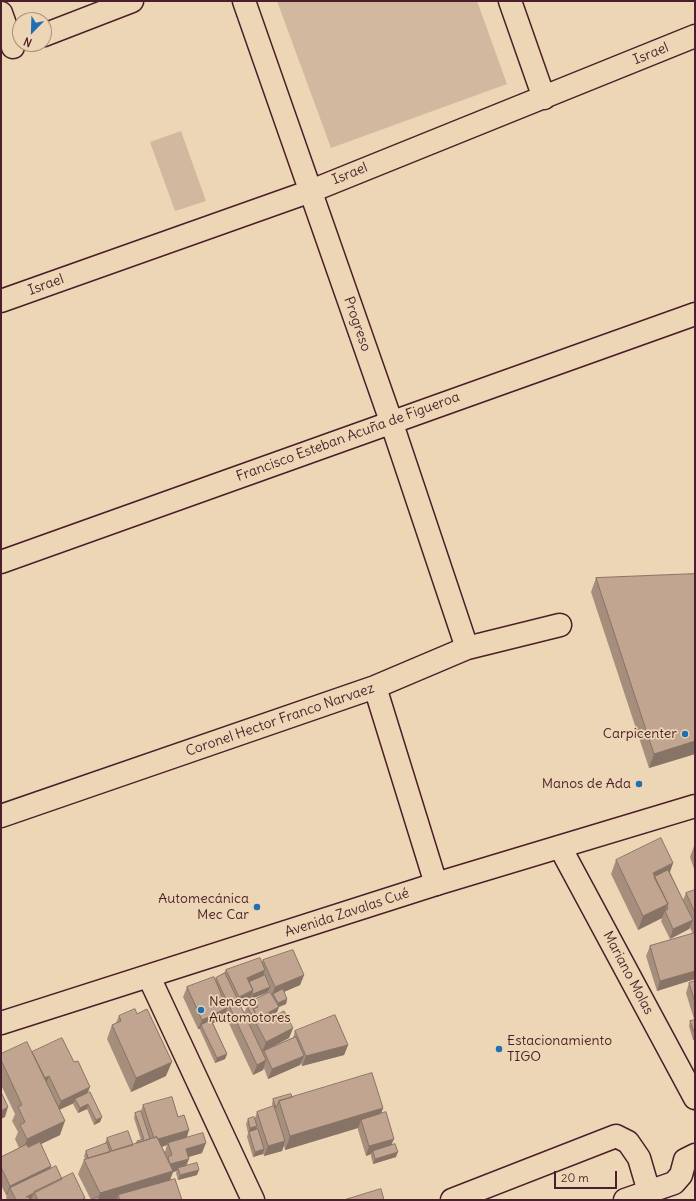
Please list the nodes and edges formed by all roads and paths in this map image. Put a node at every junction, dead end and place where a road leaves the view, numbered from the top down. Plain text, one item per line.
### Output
1 (132, 1) edge
2 (244, 1) edge
3 (510, 1) edge
4 (1, 13) edge
5 (52, 32) edge
6 (695, 36) edge
7 (12, 47) edge
8 (544, 98) junction
9 (310, 191) junction
10 (1, 301) edge
11 (695, 314) edge
12 (391, 422) junction
13 (1, 562) edge
14 (560, 625) dead end
15 (467, 648) junction
16 (375, 687) junction
17 (695, 806) edge
18 (3, 809) edge
19 (560, 847) junction
20 (436, 884) junction
21 (149, 977) junction
22 (1, 1023) edge
23 (695, 1098) edge
24 (695, 1155) edge
25 (649, 1192) junction
26 (253, 1200) edge
27 (452, 1200) edge
28 (625, 1200) edge

1 - 5 street
2 - 9 street, Progreso
3 - 8 street
4 - 7 street
6 - 8 street, Israel
8 - 9 street, Israel
9 - 10 street, Israel
9 - 12 street, Progreso
11 - 12 street, Francisco Esteban Acuña de Figueroa
12 - 13 street, Francisco Esteban Acuña de Figueroa
12 - 15 street, Progreso
14 - 15 street, Coronel Hector Franco Narvaez
15 - 16 street, Coronel Hector Franco Narvaez
16 - 18 street, Coronel Hector Franco Narvaez
16 - 20 street
17 - 19 street, Avenida Zavalas Cué
19 - 20 street, Avenida Zavalas Cué
19 - 23 street, Mariano Molas
20 - 21 street, Avenida Zavalas Cué
21 - 22 street, Avenida Zavalas Cué
21 - 26 street
24 - 25 street
25 - 27 street
25 - 28 street

